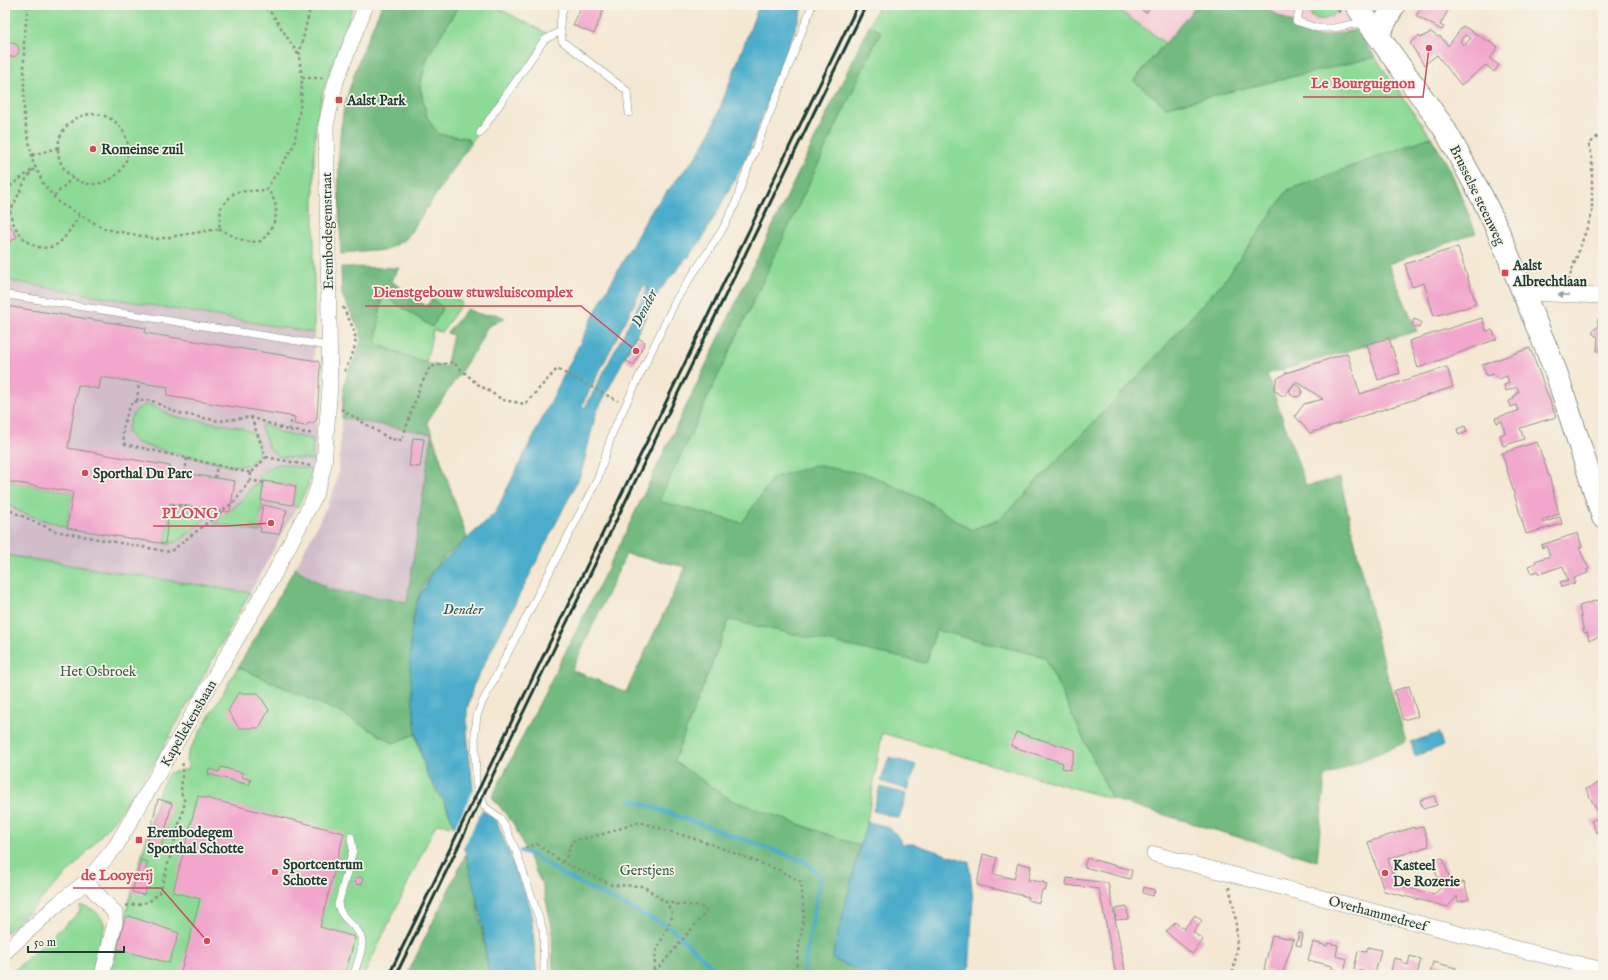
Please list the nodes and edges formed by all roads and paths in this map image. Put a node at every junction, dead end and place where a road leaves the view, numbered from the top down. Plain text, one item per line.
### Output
1 (28, 5) edge
2 (263, 5) edge
3 (311, 5) edge
4 (366, 5) edge
5 (564, 5) edge
6 (812, 5) edge
7 (1394, 5) edge
8 (1299, 7) edge
9 (1370, 17) edge
10 (561, 31) junction
11 (299, 56) junction
12 (629, 113) dead end
13 (1603, 132) edge
14 (480, 133) dead end
15 (58, 148) junction
16 (32, 155) junction
17 (35, 169) junction
18 (73, 177) junction
19 (5, 190) edge
20 (266, 190) junction
21 (54, 196) junction
22 (80, 215) junction
23 (219, 229) junction
24 (1524, 293) junction
25 (1563, 295) junction
26 (5, 296) edge
27 (1603, 296) edge
28 (329, 346) junction
29 (139, 383) dead end
30 (137, 401) junction
31 (625, 405) junction
32 (339, 407) dead end
33 (251, 417) junction
34 (292, 417) dead end
35 (289, 430) junction
36 (326, 436) junction
37 (266, 457) junction
38 (187, 458) junction
39 (217, 465) junction
40 (324, 466) junction
41 (185, 473) dead end
42 (251, 473) junction
43 (215, 478) dead end
44 (250, 480) junction
45 (264, 483) dead end
46 (172, 505) dead end
47 (5, 508) edge
48 (219, 513) junction
49 (1603, 517) edge
50 (183, 756) dead end
51 (351, 837) dead end
52 (516, 851) junction
53 (1154, 854) dead end
54 (562, 862) junction
55 (1224, 873) junction
56 (86, 882) junction
57 (666, 902) junction
58 (115, 913) junction
59 (5, 952) edge
60 (1603, 970) edge
61 (653, 973) edge
62 (104, 975) edge
63 (354, 975) edge
64 (544, 975) edge
65 (795, 975) edge
66 (1232, 975) edge

1 - 16 path
2 - 11 path
3 - 11 path
4 - 28 street, Erembodegemstraat
5 - 10 lane
6 - 31 lane
7 - 9 main road
8 - 9 lane
9 - 24 main road, Brusselse steenweg
10 - 12 lane
10 - 14 lane
11 - 20 path
13 - 25 path
15 - 16 path
15 - 18 path
15 - 18 path
16 - 17 path
17 - 19 path
17 - 21 path
17 - 22 path
18 - 21 path
20 - 23 path
20 - 23 path
21 - 22 path
22 - 23 path
24 - 25 street
24 - 49 main road, Brusselse steenweg
27 -> 25 street
26 - 28 lane
28 - 36 street, Erembodegemstraat
29 - 30 path
30 - 33 path
30 - 38 path
31 - 32 path
31 - 52 lane
33 - 35 path
33 - 37 path
34 - 35 path
35 - 36 path
36 - 40 street, Erembodegemstraat
37 - 40 path
37 - 42 path
38 - 39 path
38 - 41 path
39 - 42 path
39 - 43 path
40 - 56 street, Kapellekensbaan
42 - 44 path
44 - 45 path
44 - 48 path
46 - 48 path
47 - 48 path
50 - 58 path
51 - 63 lane
52 - 54 path
52 - 64 lane
53 - 55 street, Overhammedreef
54 - 57 path
54 - 65 path
55 - 60 street, Overhammedreef
55 - 66 path
56 - 58 street
56 - 59 street, Kapellekensbaan
57 - 61 path
57 - 61 path
58 - 62 street

